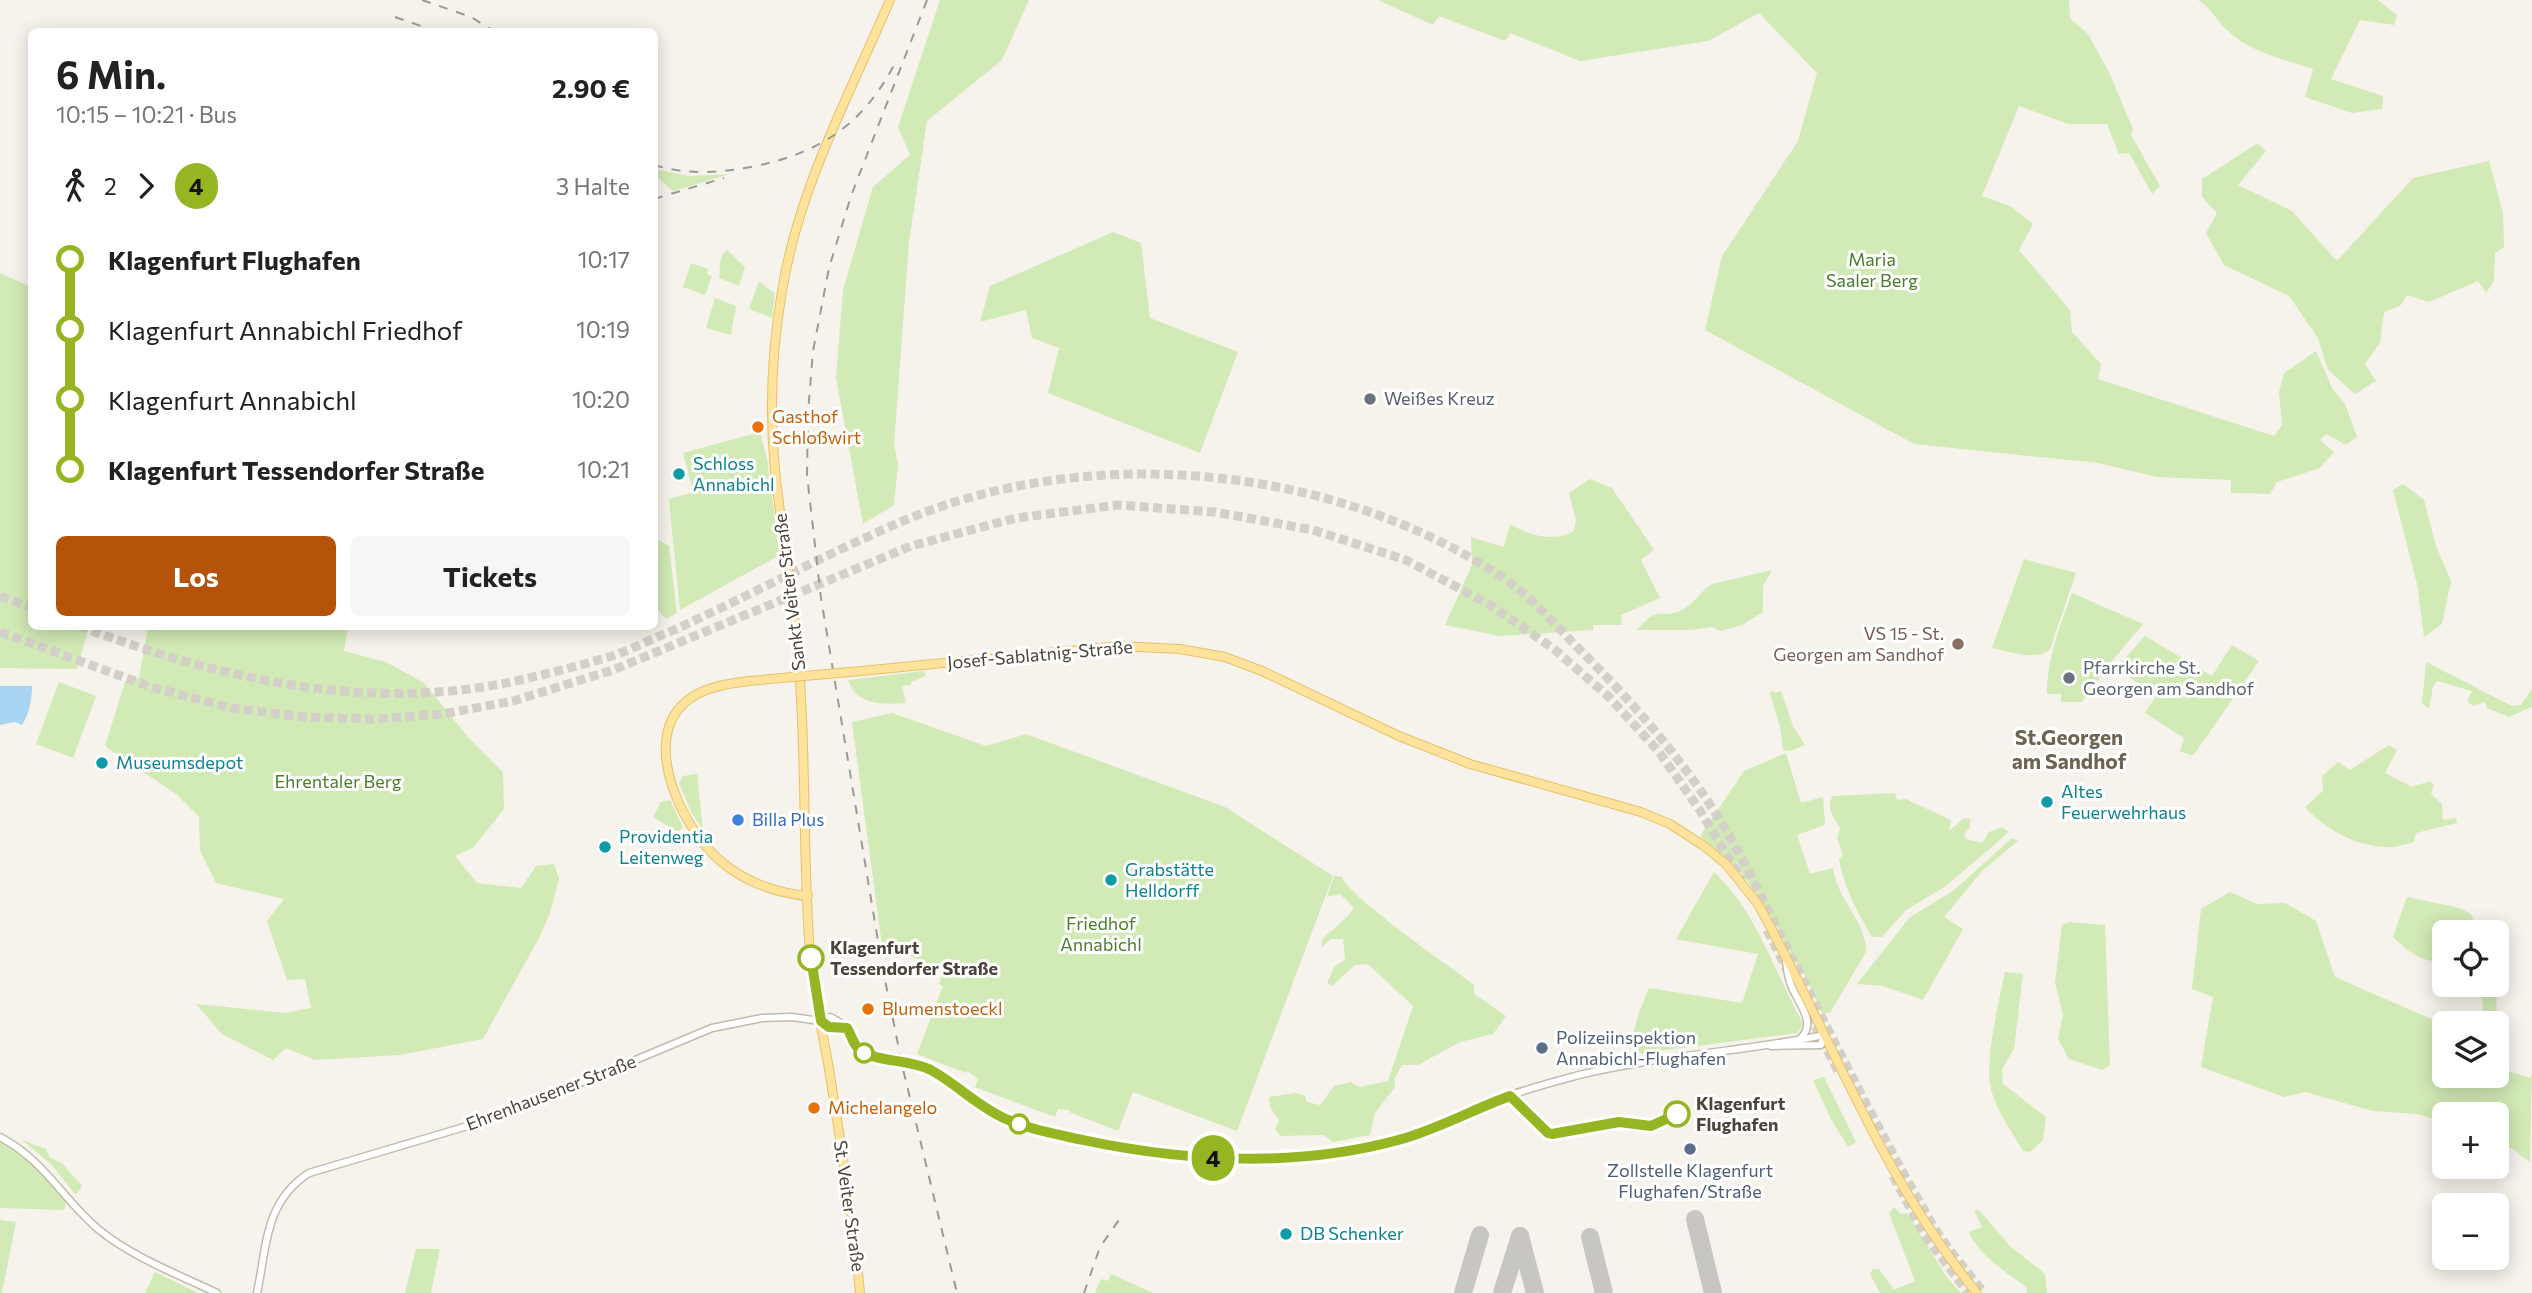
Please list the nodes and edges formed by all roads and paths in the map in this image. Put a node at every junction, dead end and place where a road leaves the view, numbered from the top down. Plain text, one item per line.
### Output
1 (890, 0) edge
2 (808, 896) junction
3 (1785, 957) junction
4 (821, 1021) junction
5 (1824, 1035) junction
6 (1797, 1041) junction
7 (1771, 1046) junction
8 (837, 1118) joint
9 (0, 1137) edge
10 (217, 1293) edge
11 (257, 1293) edge
12 (859, 1293) edge
13 (1977, 1293) edge

1 - 2 main road, Sankt Veiter Straße
2 - 3 main road, Josef-Sablatnig-Straße, bridge
2 - 4 main road, Sankt Veiter Straße
3 - 5 main road, Josef-Sablatnig-Straße
3 - 6 street
4 - 7 street, Ehrenhausener Straße
4 - 8 main road, Sankt Veiter Straße
4 - 11 street, Ehrenhausener Straße
5 - 6 street
5 - 7 street
5 - 13 main road, Josef-Sablatnig-Straße
6 - 7 street
8 - 12 main road, St. Veiter Straße
9 - 10 street

